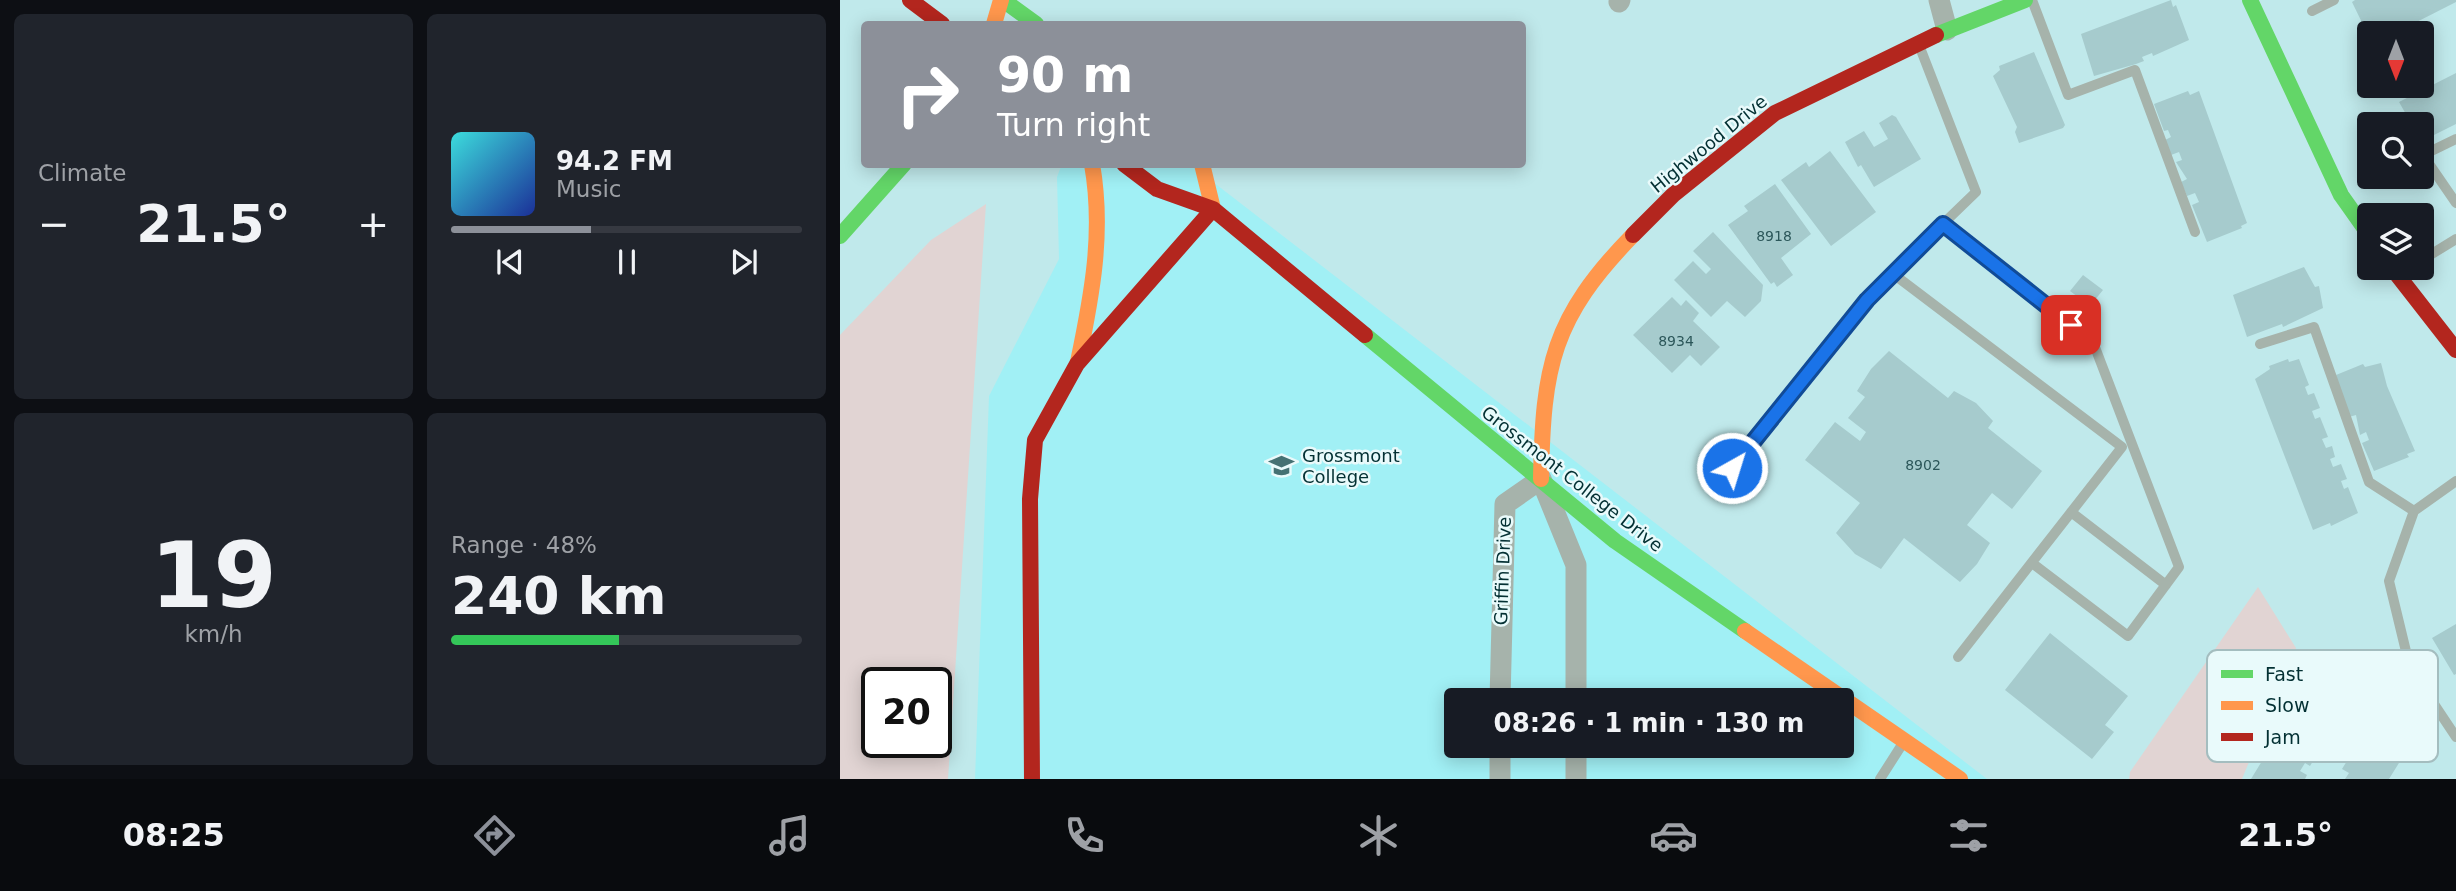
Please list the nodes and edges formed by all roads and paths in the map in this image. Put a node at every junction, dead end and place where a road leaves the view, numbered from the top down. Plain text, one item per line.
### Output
1 (910, 0) edge
2 (1002, 0) edge
3 (1939, 0) edge
4 (2025, 0) edge
5 (2032, 0) edge
6 (2250, 0) edge
7 (2334, 0) edge
8 (2312, 11) dead end
9 (938, 21) edge
10 (995, 21) edge
11 (1032, 21) edge
12 (1947, 30) junction
13 (1918, 42) junction
14 (2456, 139) edge
15 (900, 168) edge
16 (1092, 168) edge
17 (1129, 168) edge
18 (1203, 168) edge
19 (2456, 203) edge
20 (1213, 209) junction
21 (2357, 218) edge
22 (1943, 224) junction
23 (2195, 232) dead end
24 (840, 236) edge
25 (2456, 239) edge
26 (2434, 253) edge
27 (1892, 273) junction
28 (2407, 280) edge
29 (2260, 344) dead end
30 (2456, 350) edge
31 (1077, 364) junction
32 (2127, 446) junction
33 (1732, 468) dead end
34 (1541, 479) junction
35 (2456, 481) edge
36 (2414, 511) junction
37 (2071, 512) junction
38 (2032, 563) junction
39 (2166, 584) junction
40 (2406, 650) edge
41 (1958, 657) dead end
42 (1500, 688) edge
43 (1576, 688) edge
44 (2438, 710) edge
45 (2456, 737) edge
46 (1905, 741) junction
47 (1500, 758) edge
48 (1576, 758) edge
49 (1032, 779) edge
50 (1500, 779) edge
51 (1576, 779) edge
52 (1880, 779) edge
53 (1961, 779) edge

1 - 9 main road
2 - 10 main road
2 - 11 main road
3 - 12 street
4 - 12 main road, Highwood Drive
5 - 23 lane
6 - 21 main road
7 - 8 lane
12 - 13 main road, Highwood Drive
13 - 22 lane
13 - 34 main road, Highwood Drive
14 - 19 lane
15 - 24 main road
16 - 31 main road
17 - 20 main road, Grossmont College Drive
18 - 20 main road
20 - 31 main road
20 - 34 main road, Grossmont College Drive
22 - 27 lane
22 - 32 lane
25 - 26 lane
27 - 32 lane
27 - 33 lane
28 - 30 main road
29 - 36 lane
31 - 49 main road
32 - 37 lane
32 - 39 lane
34 - 42 street, Griffin Drive
34 - 43 street
34 - 46 main road, Grossmont College Drive
35 - 36 lane
36 - 40 lane
37 - 38 lane
37 - 39 lane
38 - 39 lane
38 - 41 lane
44 - 45 lane
46 - 52 lane
46 - 53 main road, Grossmont College Drive
47 - 50 street
48 - 51 street

